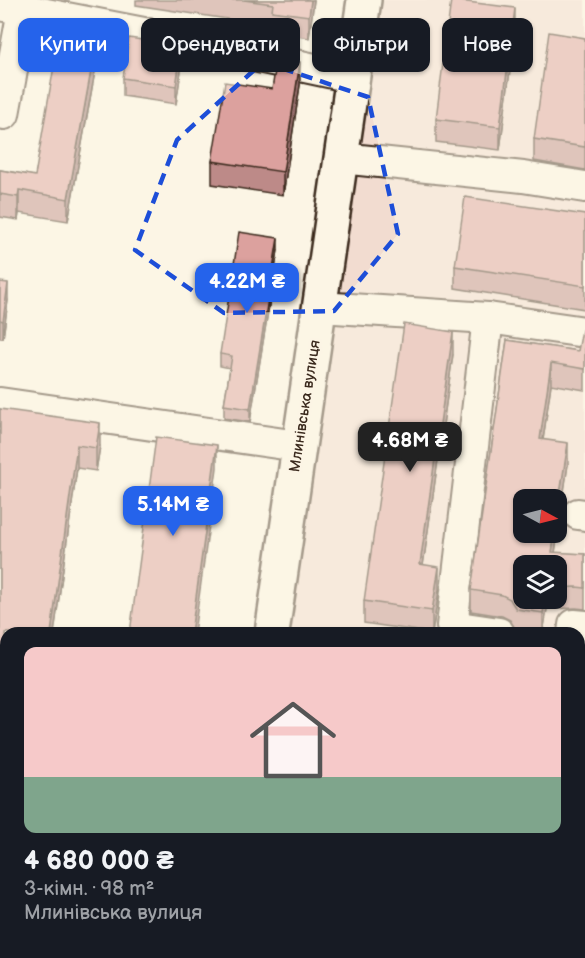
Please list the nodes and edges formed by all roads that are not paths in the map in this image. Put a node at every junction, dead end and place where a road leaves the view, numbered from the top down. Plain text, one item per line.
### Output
1 (364, 0) edge
2 (11, 7) edge
3 (352, 77) junction
4 (0, 113) edge
5 (341, 158) junction
6 (585, 187) edge
7 (320, 307) junction
8 (488, 318) junction
9 (585, 332) edge
10 (0, 403) edge
11 (298, 446) junction
12 (273, 627) edge
13 (459, 627) edge

1 - 3 main road, Млинівська вулиця
2 - 3 street
2 - 4 street
3 - 5 main road, Млинівська вулиця
5 - 6 street
5 - 7 main road, Млинівська вулиця
7 - 8 street
7 - 11 main road, Млинівська вулиця
8 - 9 street
8 - 13 street
10 - 11 street
11 - 12 main road, Млинівська вулиця

